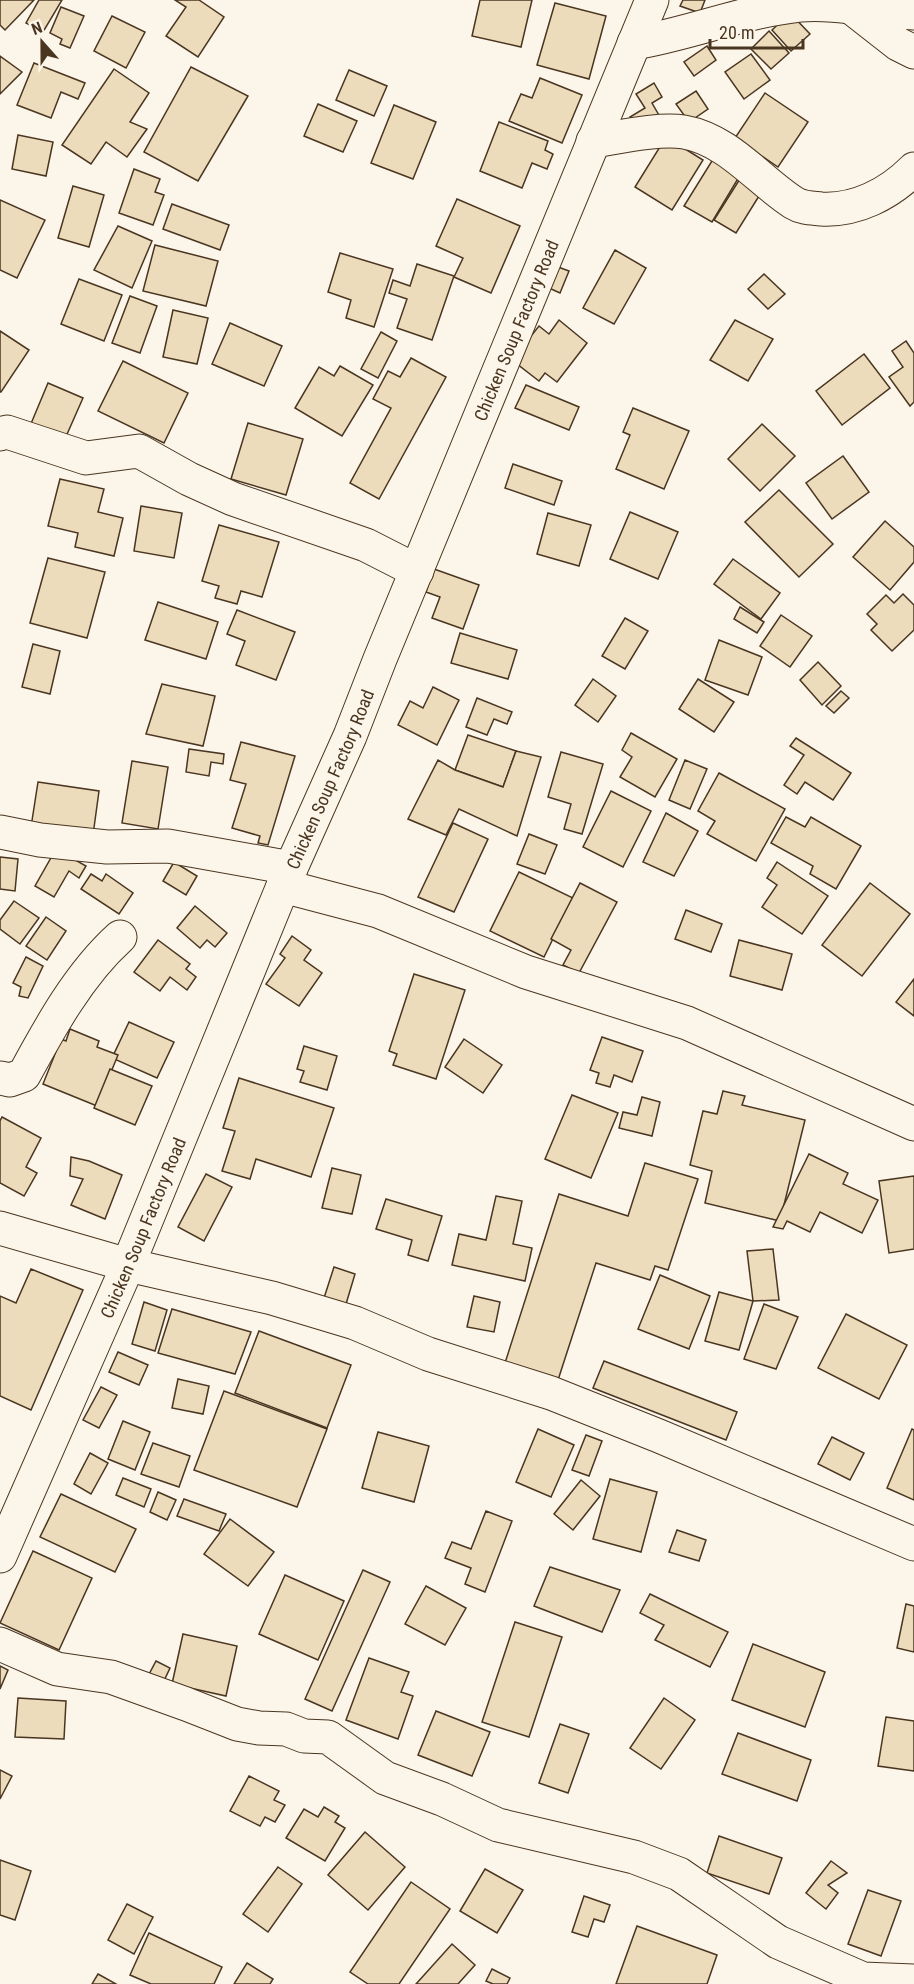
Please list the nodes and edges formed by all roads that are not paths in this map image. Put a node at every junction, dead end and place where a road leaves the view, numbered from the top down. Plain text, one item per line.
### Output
1 (652, 0) edge
2 (850, 7) junction
3 (914, 13) edge
4 (634, 43) junction
5 (914, 52) edge
6 (593, 141) junction
7 (914, 169) edge
8 (0, 434) edge
9 (417, 571) junction
10 (0, 832) edge
11 (287, 877) junction
12 (120, 937) dead end
13 (0, 1078) edge
14 (914, 1124) edge
15 (0, 1228) edge
16 (128, 1265) junction
17 (914, 1544) edge
18 (0, 1556) edge
19 (0, 1644) edge
20 (914, 1981) edge

1 - 4 street, Chicken Soup Factory Road
2 - 3 street
2 - 4 street
2 - 5 street
4 - 6 street, Chicken Soup Factory Road
6 - 7 street
6 - 9 street, Chicken Soup Factory Road
8 - 9 street
9 - 11 street, Chicken Soup Factory Road
10 - 11 street
11 - 14 street
11 - 16 street, Chicken Soup Factory Road
12 - 13 street
15 - 16 street
16 - 17 street
16 - 18 street, Chicken Soup Factory Road
19 - 20 street

